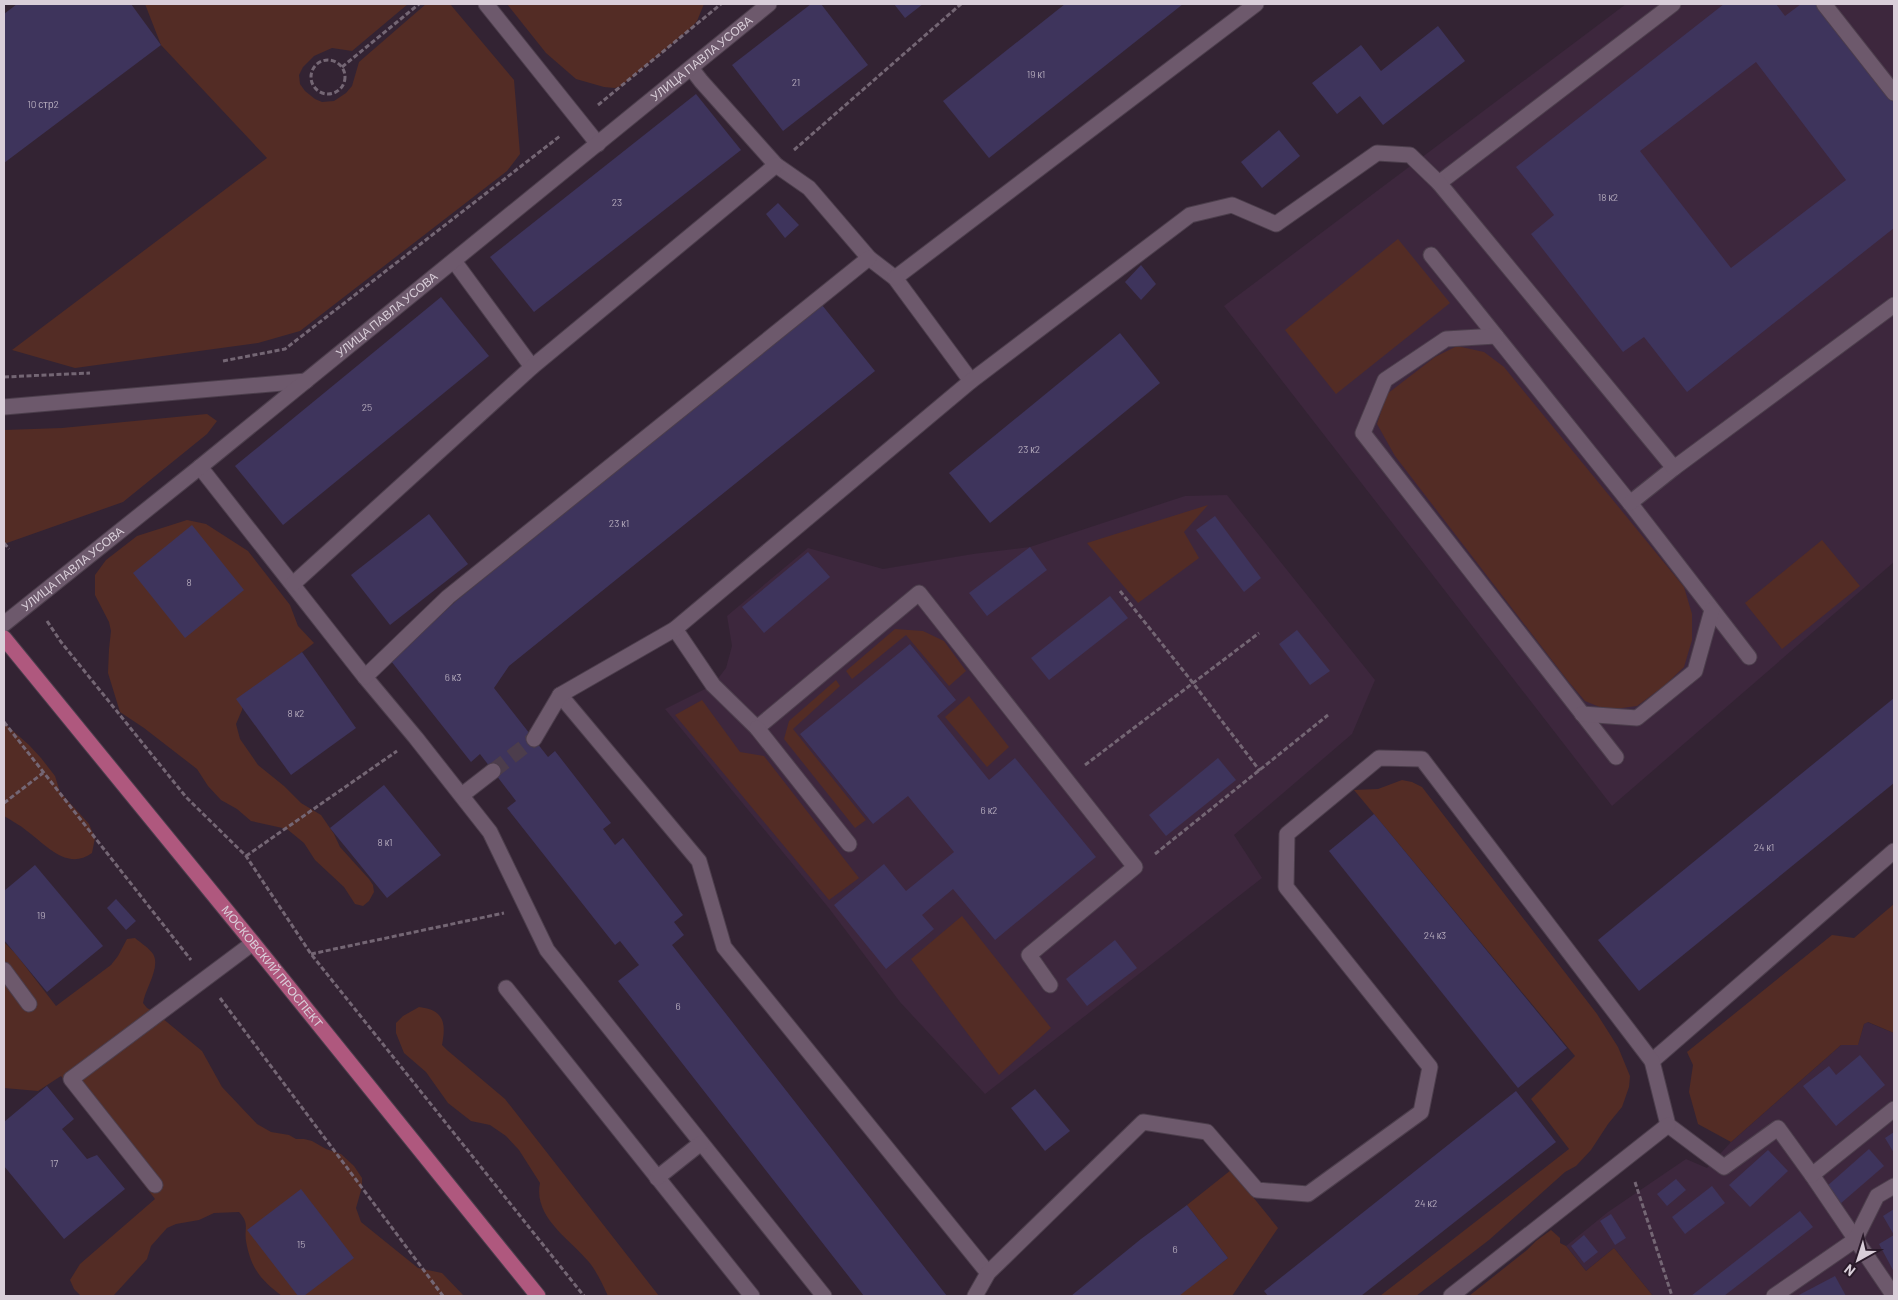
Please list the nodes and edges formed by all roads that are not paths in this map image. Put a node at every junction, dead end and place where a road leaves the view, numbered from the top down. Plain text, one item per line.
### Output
1 (486, 4) edge
2 (769, 4) edge
3 (1256, 4) edge
4 (1673, 4) edge
5 (1824, 4) edge
6 (691, 68) junction
7 (1894, 93) edge
8 (598, 144) junction
9 (776, 165) junction
10 (1439, 183) junction
11 (1431, 255) dead end
12 (869, 258) junction
13 (454, 260) junction
14 (895, 278) junction
15 (1894, 305) edge
16 (1496, 336) junction
17 (532, 367) junction
18 (971, 380) junction
19 (306, 381) junction
20 (4, 407) edge
21 (200, 467) junction
22 (1674, 468) junction
23 (1630, 503) junction
24 (292, 584) junction
25 (1712, 610) junction
26 (4, 624) edge
27 (675, 629) junction
28 (4, 638) edge
29 (1749, 657) dead end
30 (365, 677) junction
31 (560, 696) junction
32 (1582, 714) junction
33 (757, 728) junction
34 (534, 739) tunnel mouth
35 (1616, 757) dead end
36 (493, 771) tunnel mouth
37 (462, 795) junction
38 (849, 844) dead end
39 (1894, 851) edge
40 (253, 943) junction
41 (4, 970) edge
42 (1050, 985) dead end
43 (506, 988) dead end
44 (30, 1004) dead end
45 (1652, 1061) junction
46 (1894, 1109) edge
47 (1668, 1126) junction
48 (701, 1143) junction
49 (1812, 1174) junction
50 (657, 1178) junction
51 (155, 1185) dead end
52 (1894, 1186) edge
53 (1855, 1240) junction
54 (988, 1273) junction
55 (538, 1296) edge
56 (752, 1296) edge
57 (824, 1296) edge
58 (975, 1296) edge
59 (1451, 1296) edge
60 (1774, 1296) edge
61 (1894, 1296) edge

1 - 8 street
2 - 6 street, УЛИЦА ПАВЛА УСОВА
3 - 14 street
4 - 10 street
5 - 7 street
6 - 8 street, УЛИЦА ПАВЛА УСОВА
6 - 9 street
8 - 13 street, УЛИЦА ПАВЛА УСОВА
9 - 12 street
9 - 17 street
10 - 18 street
10 - 22 street
11 - 16 street
12 - 14 street
12 - 30 street
13 - 17 street
13 - 19 street, УЛИЦА ПАВЛА УСОВА
14 - 18 street
15 - 22 street
16 - 23 street
16 - 32 street
17 - 24 street
18 - 27 street
19 - 20 street
19 - 21 street, УЛИЦА ПАВЛА УСОВА
21 - 24 street
21 - 26 street, УЛИЦА ПАВЛА УСОВА
22 - 23 street
23 - 25 street
24 - 30 street
25 - 29 street
25 - 32 street
27 - 31 street
27 - 33 street
28 - 40 main road, МОСКОВСКИЙ ПРОСПЕКТ
30 - 37 street
31 - 34 street
31 - 54 street
32 - 35 street
33 - 38 street
33 - 42 street
36 - 37 street
37 - 48 street
39 - 45 street
40 - 51 street
40 - 55 main road, МОСКОВСКИЙ ПРОСПЕКТ
41 - 44 street
43 - 50 street
45 - 47 street
45 - 54 street
46 - 49 street
47 - 49 street
47 - 59 street
48 - 50 street
48 - 57 street
49 - 53 street
50 - 56 street
52 - 53 street
53 - 60 street
53 - 61 street
54 - 58 street

